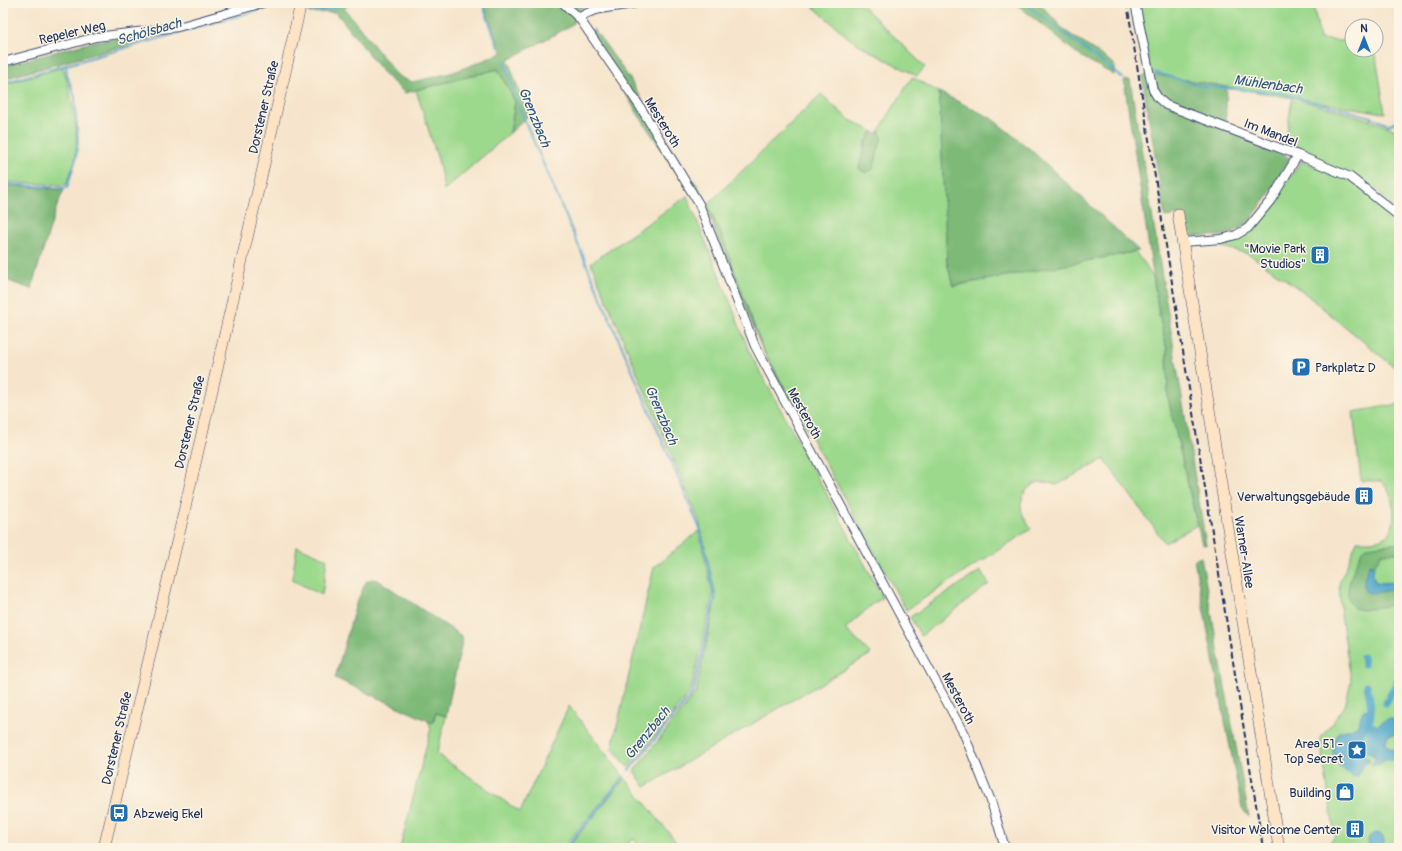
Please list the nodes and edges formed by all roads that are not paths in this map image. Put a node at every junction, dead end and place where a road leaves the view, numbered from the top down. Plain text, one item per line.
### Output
1 (263, 3) edge
2 (563, 3) edge
3 (637, 3) edge
4 (1135, 3) edge
5 (300, 7) edge
6 (579, 18) junction
7 (3, 62) edge
8 (1298, 155) junction
9 (1178, 214) dead end
10 (1399, 218) edge
11 (1183, 242) junction
12 (104, 848) edge
13 (1005, 848) edge
14 (1279, 848) edge

1 - 7 street, Repeler Weg
2 - 6 street, Mesteroth
3 - 6 street
4 - 8 street, Im Mandel
5 - 12 main road, Dorstener Straße
6 - 13 street, Mesteroth
8 - 10 street, Im Mandel
8 - 11 street
9 - 11 main road, Warner-Allee
11 - 14 main road, Warner-Allee

